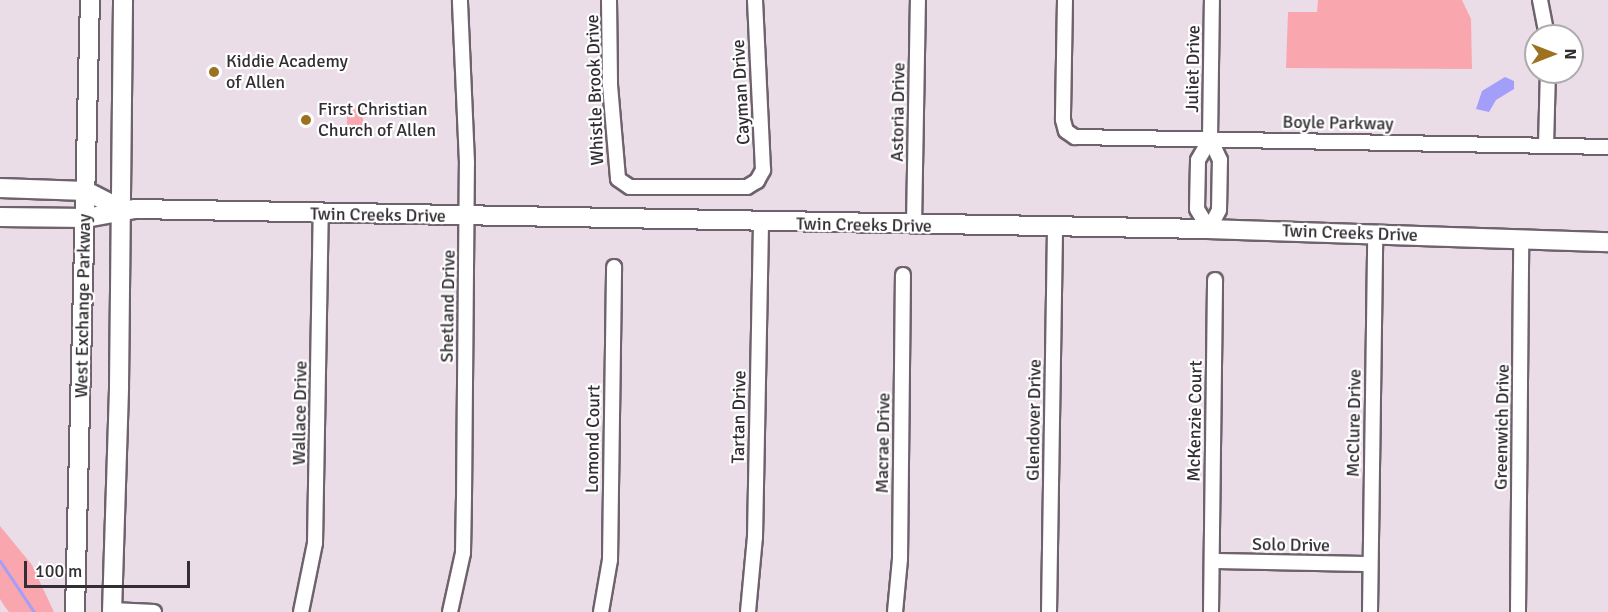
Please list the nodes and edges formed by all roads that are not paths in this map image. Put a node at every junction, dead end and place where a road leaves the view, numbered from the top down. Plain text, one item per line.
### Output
1 (90, 0) edge
2 (123, 0) edge
3 (460, 0) edge
4 (609, 0) edge
5 (755, 0) edge
6 (918, 0) edge
7 (1065, 0) edge
8 (1212, 0) edge
9 (1540, 0) edge
10 (1545, 24) edge
11 (1548, 84) edge
12 (1210, 139) junction
13 (1546, 146) junction
14 (1608, 147) edge
15 (757, 181) joint
16 (0, 188) edge
17 (86, 191) junction
18 (121, 209) junction
19 (321, 213) junction
20 (0, 217) edge
21 (467, 217) junction
22 (86, 218) junction
23 (761, 223) junction
24 (914, 226) junction
25 (1055, 228) junction
26 (1209, 229) junction
27 (1375, 234) junction
28 (1521, 242) junction
29 (1608, 242) edge
30 (614, 267) dead end
31 (903, 275) dead end
32 (1215, 280) dead end
33 (1212, 561) junction
34 (1370, 564) junction
35 (112, 611) edge
36 (75, 612) edge
37 (154, 612) edge
38 (301, 612) edge
39 (450, 612) edge
40 (601, 612) edge
41 (748, 612) edge
42 (895, 612) edge
43 (1048, 612) edge
44 (1211, 612) edge
45 (1370, 612) edge
46 (1518, 612) edge

1 - 17 street, West Exchange Parkway
2 - 18 street, West Exchange Parkway
3 - 21 street, Shetland Drive
4 - 15 street, Whistle Brook Drive
5 - 15 street, Cayman Drive
6 - 24 street, Astoria Drive
7 - 12 street, Boyle Parkway
8 - 12 street, Juliet Drive
9 - 10 street
11 - 13 street
12 - 13 street, Boyle Parkway
12 - 26 street, Juliet Drive
12 - 26 street, Juliet Drive
13 - 14 street, Boyle Parkway
16 - 17 street, Twin Creeks Drive
17 - 18 street, Twin Creeks Drive
17 - 22 street, West Exchange Parkway
18 - 19 street, Twin Creeks Drive
18 - 22 street, Twin Creeks Drive
18 - 35 street, West Exchange Parkway
19 - 21 street, Twin Creeks Drive
19 - 38 street, Wallace Drive
20 - 22 street, Twin Creeks Drive
21 - 23 street, Twin Creeks Drive
21 - 39 street, Shetland Drive
22 - 36 street, West Exchange Parkway
23 - 24 street, Twin Creeks Drive
23 - 41 street, Tartan Drive
24 - 25 street, Twin Creeks Drive
25 - 26 street, Twin Creeks Drive
25 - 43 street, Glendover Drive
26 - 27 street, Twin Creeks Drive
27 - 28 street, Twin Creeks Drive
27 - 34 street, McClure Drive
28 - 29 street, Twin Creeks Drive
28 - 46 street, Greenwich Drive
30 - 40 street, Lomond Court
31 - 42 street, Macrae Drive
32 - 33 street, McKenzie Court
33 - 34 street, Solo Drive
33 - 44 street, McKenzie Court
34 - 45 street, McClure Drive
35 - 37 street

